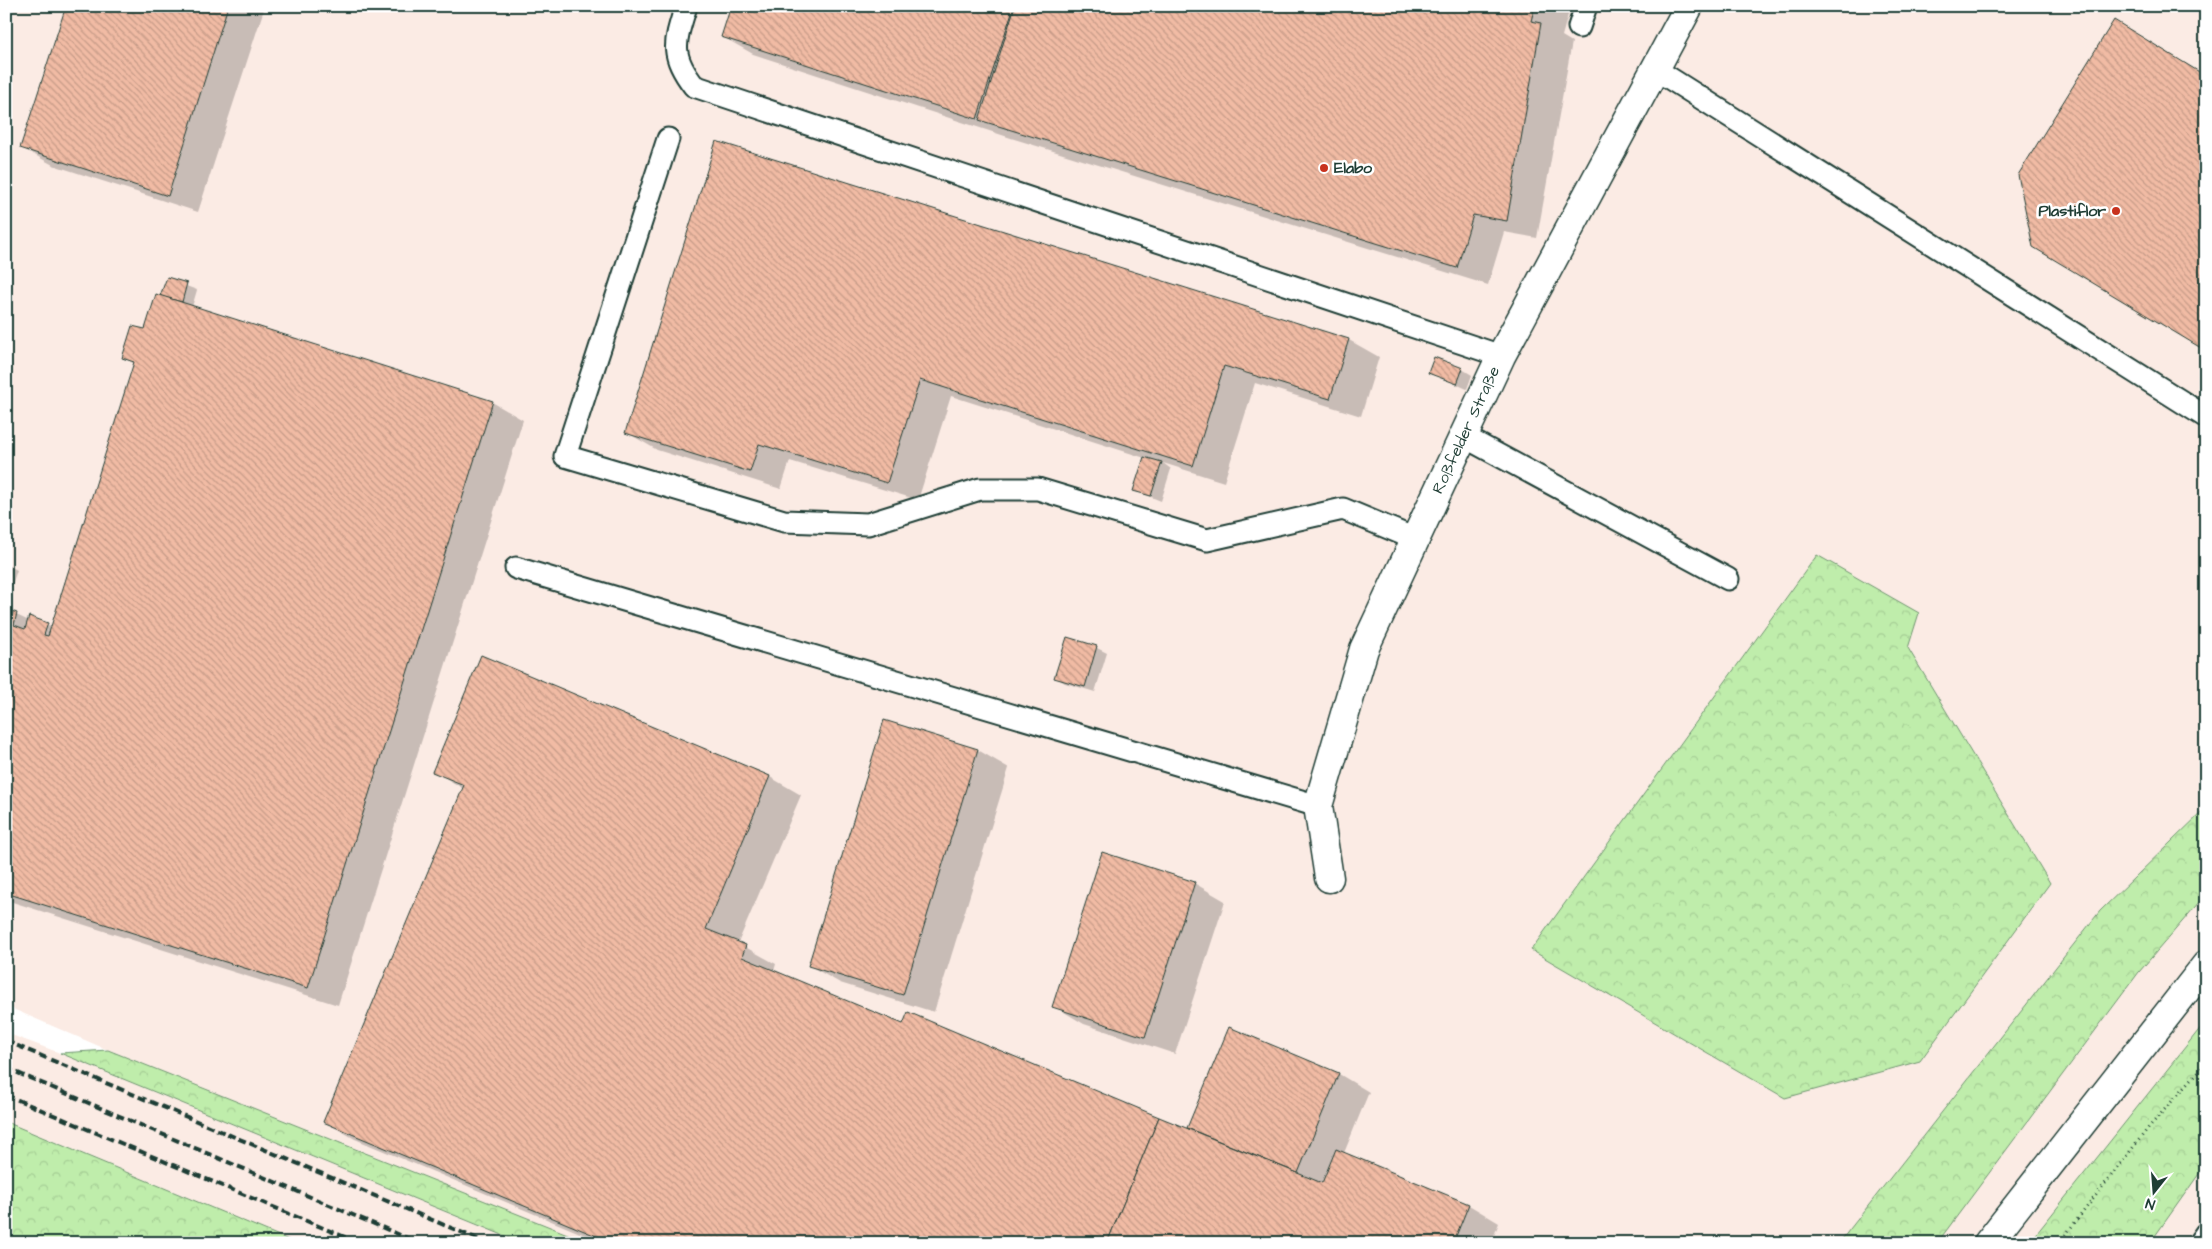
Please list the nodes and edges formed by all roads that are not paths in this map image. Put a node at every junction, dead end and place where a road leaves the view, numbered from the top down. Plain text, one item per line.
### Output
1 (686, 6) edge
2 (1586, 6) edge
3 (1689, 6) edge
4 (1579, 27) dead end
5 (1655, 69) junction
6 (668, 138) dead end
7 (1501, 356) junction
8 (2206, 417) edge
9 (1463, 436) junction
10 (1415, 539) junction
11 (516, 568) dead end
12 (1728, 580) dead end
13 (1318, 806) junction
14 (1330, 878) dead end
15 (2206, 965) edge
16 (2206, 1233) edge
17 (1988, 1243) edge
18 (2199, 1243) edge

1 - 7 lane
2 - 4 lane
3 - 5 street, Roßfelder Straße
5 - 7 street, Roßfelder Straße
5 - 8 lane
6 - 10 lane
7 - 9 street, Roßfelder Straße
9 - 10 street, Roßfelder Straße
9 - 12 lane
10 - 13 street, Roßfelder Straße
11 - 13 lane
13 - 14 street, Roßfelder Straße
15 - 17 street
16 - 18 lane

